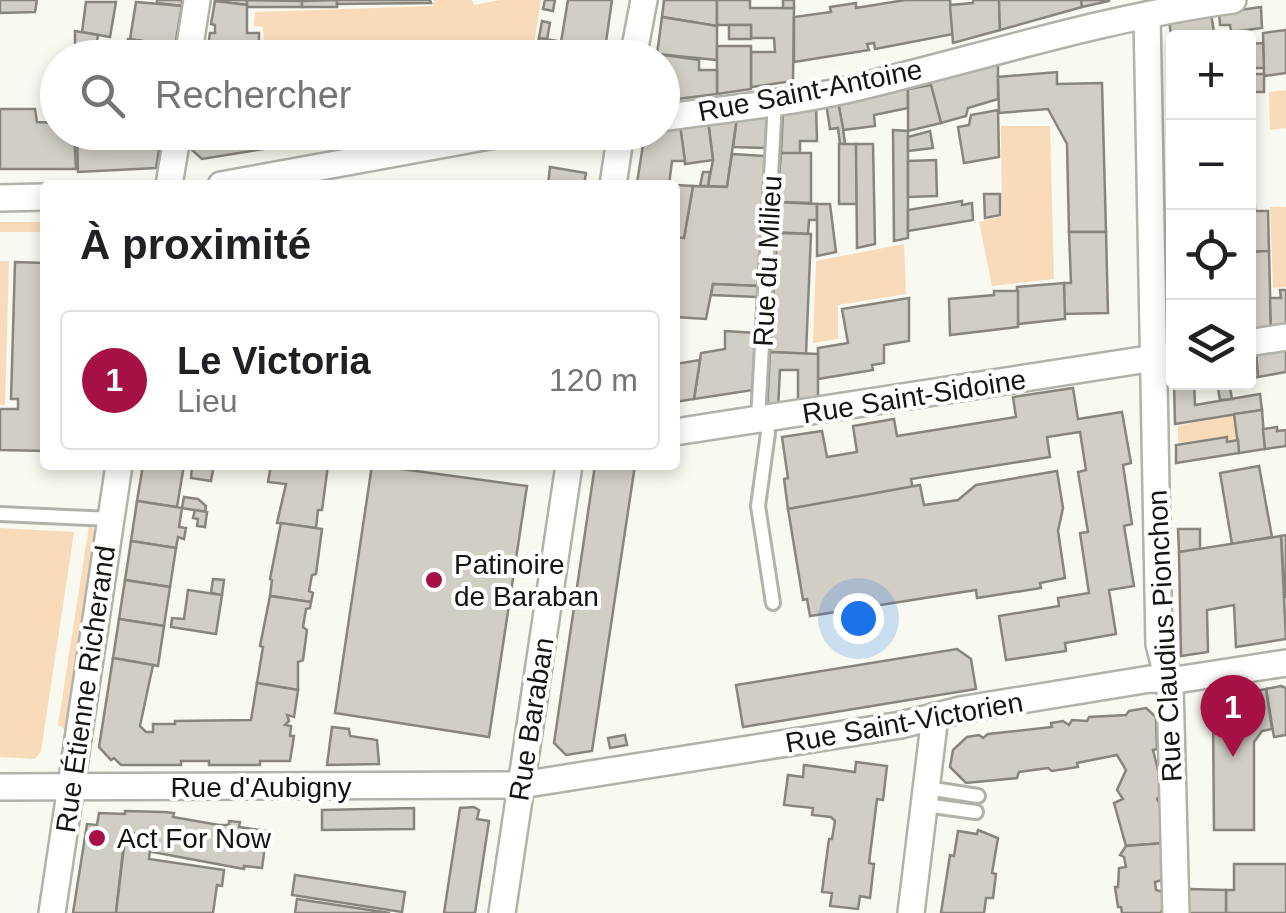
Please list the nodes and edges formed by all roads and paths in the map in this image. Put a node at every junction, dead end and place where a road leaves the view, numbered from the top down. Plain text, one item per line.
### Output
1 (197, 0) edge
2 (644, 0) edge
3 (1233, 0) edge
4 (1147, 15) junction
5 (191, 40) edge
6 (637, 40) edge
7 (775, 101) junction
8 (680, 115) edge
9 (175, 150) edge
10 (413, 150) edge
11 (618, 150) edge
12 (170, 180) edge
13 (248, 180) edge
14 (614, 180) edge
15 (40, 197) edge
16 (0, 198) edge
17 (1286, 337) edge
18 (1256, 342) edge
19 (1163, 356) edge
20 (762, 420) junction
21 (680, 431) edge
22 (118, 470) edge
23 (569, 470) edge
24 (0, 514) edge
25 (111, 519) junction
26 (773, 604) dead end
27 (1286, 663) edge
28 (1168, 680) junction
29 (935, 716) junction
30 (522, 785) junction
31 (0, 786) edge
32 (70, 788) junction
33 (926, 796) junction
34 (978, 796) dead end
35 (976, 812) dead end
36 (52, 913) edge
37 (502, 913) edge
38 (911, 913) edge
39 (1176, 913) edge

1 - 5 street
2 - 6 street
3 - 4 street, Rue Saint-Antoine
4 - 7 street, Rue Saint-Antoine
4 - 19 street, Rue Claudius Pionchon
7 - 8 street, Rue Saint-Antoine
7 - 20 lane, Rue du Milieu
9 - 12 street
10 - 13 street
11 - 14 street
15 - 16 street
17 - 18 street
19 - 20 street, Rue Saint-Sidoine
19 - 28 street, Rue Claudius Pionchon
20 - 21 street, Rue Saint-Sidoine
20 - 26 lane, Rue du Milieu
22 - 25 street, Rue Étienne Richerand
23 - 30 street, Rue Baraban
24 - 25 lane
25 - 32 street, Rue Étienne Richerand
27 - 28 street, Rue Saint-Victorien
28 - 29 street, Rue Saint-Victorien
28 - 39 street, Rue Claudius Pionchon
29 - 30 street, Rue Saint-Victorien
29 - 33 street
30 - 32 street, Rue d'Aubigny
30 - 37 street, Rue Baraban
31 - 32 street, Rue d'Aubigny
32 - 36 street, Rue Étienne Richerand
33 - 34 lane
33 - 35 lane
33 - 38 street

